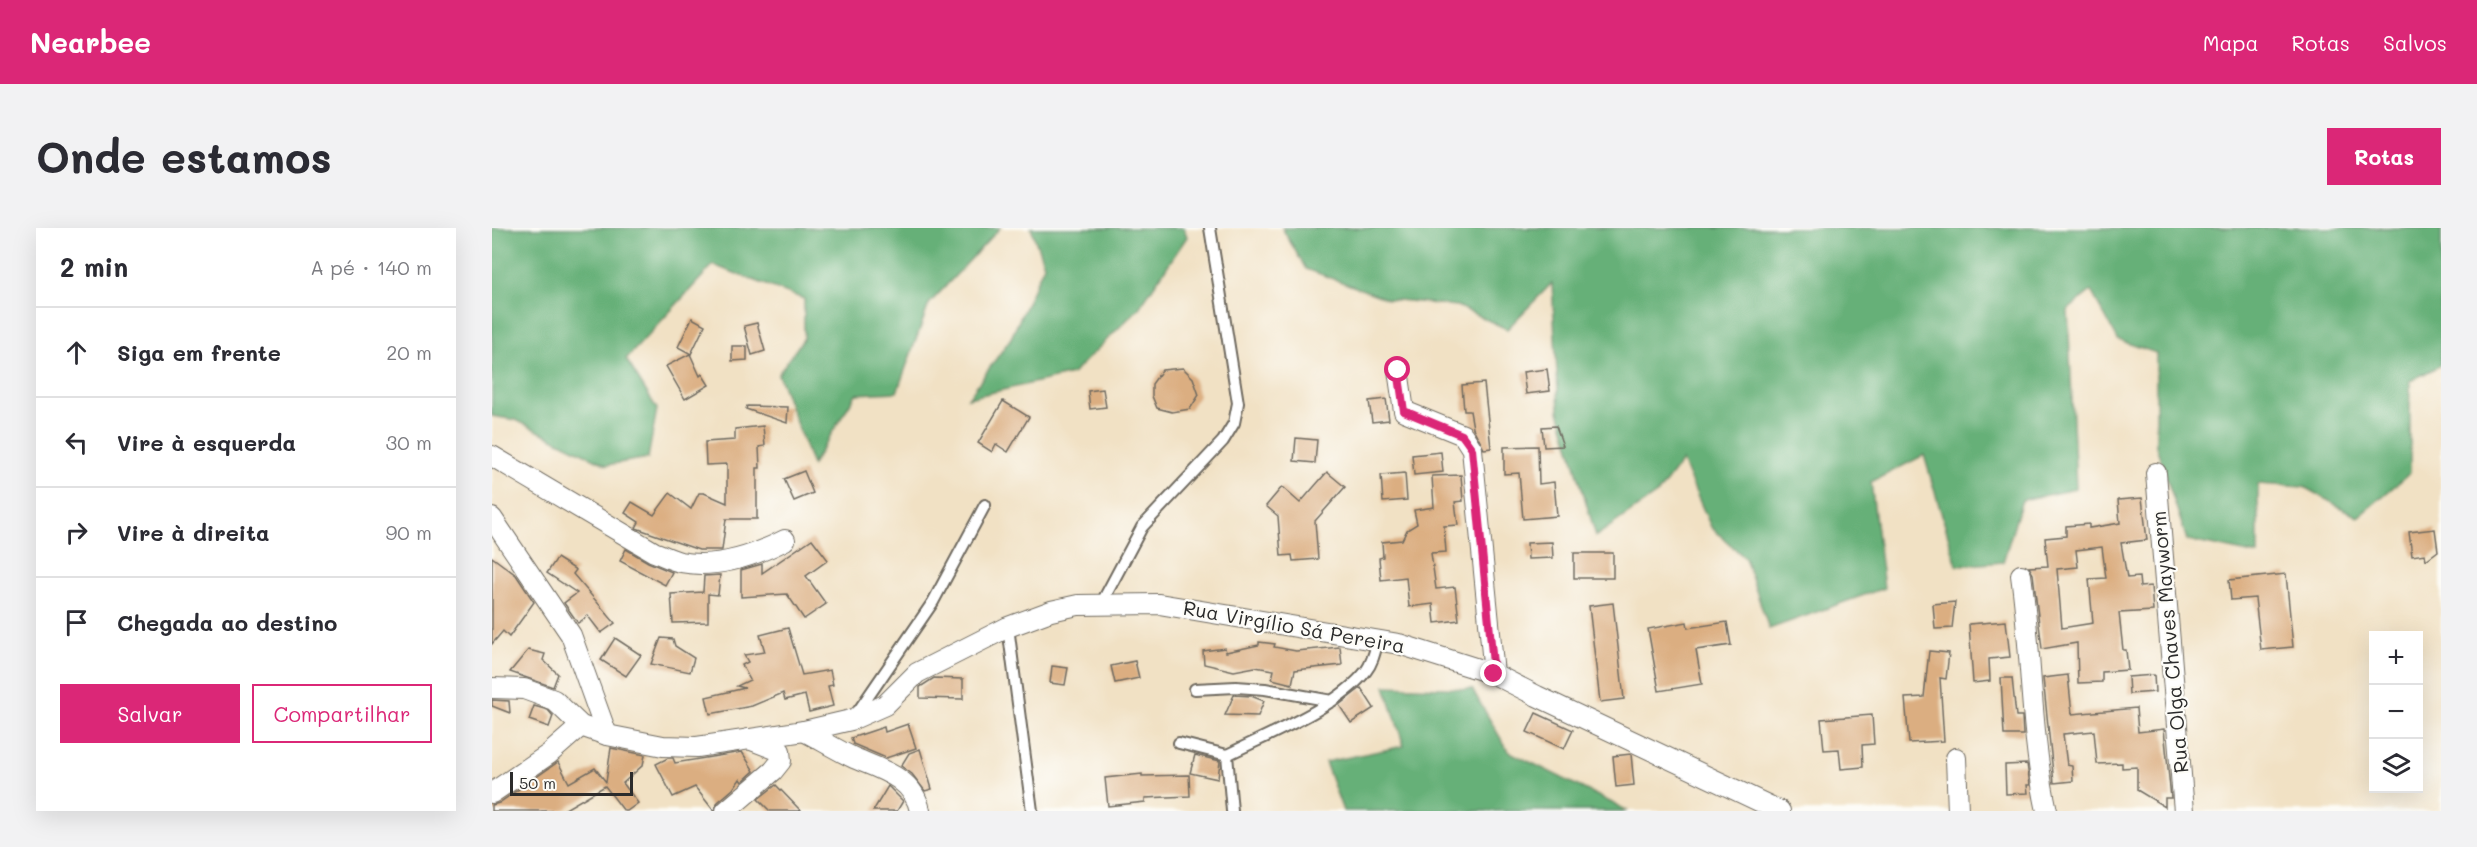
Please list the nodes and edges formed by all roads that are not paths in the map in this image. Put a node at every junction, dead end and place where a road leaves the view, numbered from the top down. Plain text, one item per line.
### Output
1 (1210, 228) edge
2 (1398, 370) dead end
3 (492, 456) edge
4 (2156, 473) dead end
5 (985, 506) dead end
6 (492, 518) edge
7 (785, 540) dead end
8 (2021, 576) dead end
9 (1101, 604) junction
10 (1008, 627) junction
11 (1378, 640) junction
12 (1494, 674) junction
13 (492, 688) edge
14 (1195, 689) dead end
15 (1332, 701) junction
16 (851, 720) junction
17 (581, 726) junction
18 (804, 730) junction
19 (608, 735) junction
20 (749, 739) junction
21 (1179, 743) dead end
22 (1227, 755) junction
23 (1956, 758) dead end
24 (492, 794) edge
25 (726, 811) edge
26 (920, 811) edge
27 (1032, 811) edge
28 (1232, 811) edge
29 (1780, 811) edge
30 (1958, 811) edge
31 (2047, 811) edge
32 (2184, 811) edge

1 - 9 lane
2 - 12 street
3 - 7 street
4 - 32 street, Rua Olga Chaves Mayworm
5 - 16 lane
6 - 19 street
8 - 31 street
9 - 10 street, Rua Virgílio Sá Pereira
9 - 11 street, Rua Virgílio Sá Pereira
10 - 16 street, Rua Virgílio Sá Pereira
10 - 27 lane
11 - 12 street, Rua Virgílio Sá Pereira
11 - 15 lane
12 - 29 street, Rua Virgílio Sá Pereira
13 - 17 street
14 - 15 lane
15 - 22 lane
16 - 18 street, Rua Virgílio Sá Pereira
17 - 19 street, Rua Virgílio Sá Pereira
17 - 24 street
18 - 20 street, Rua Virgílio Sá Pereira
18 - 26 street
19 - 20 street, Rua Virgílio Sá Pereira
20 - 25 street
21 - 22 lane
22 - 28 lane
23 - 30 street

